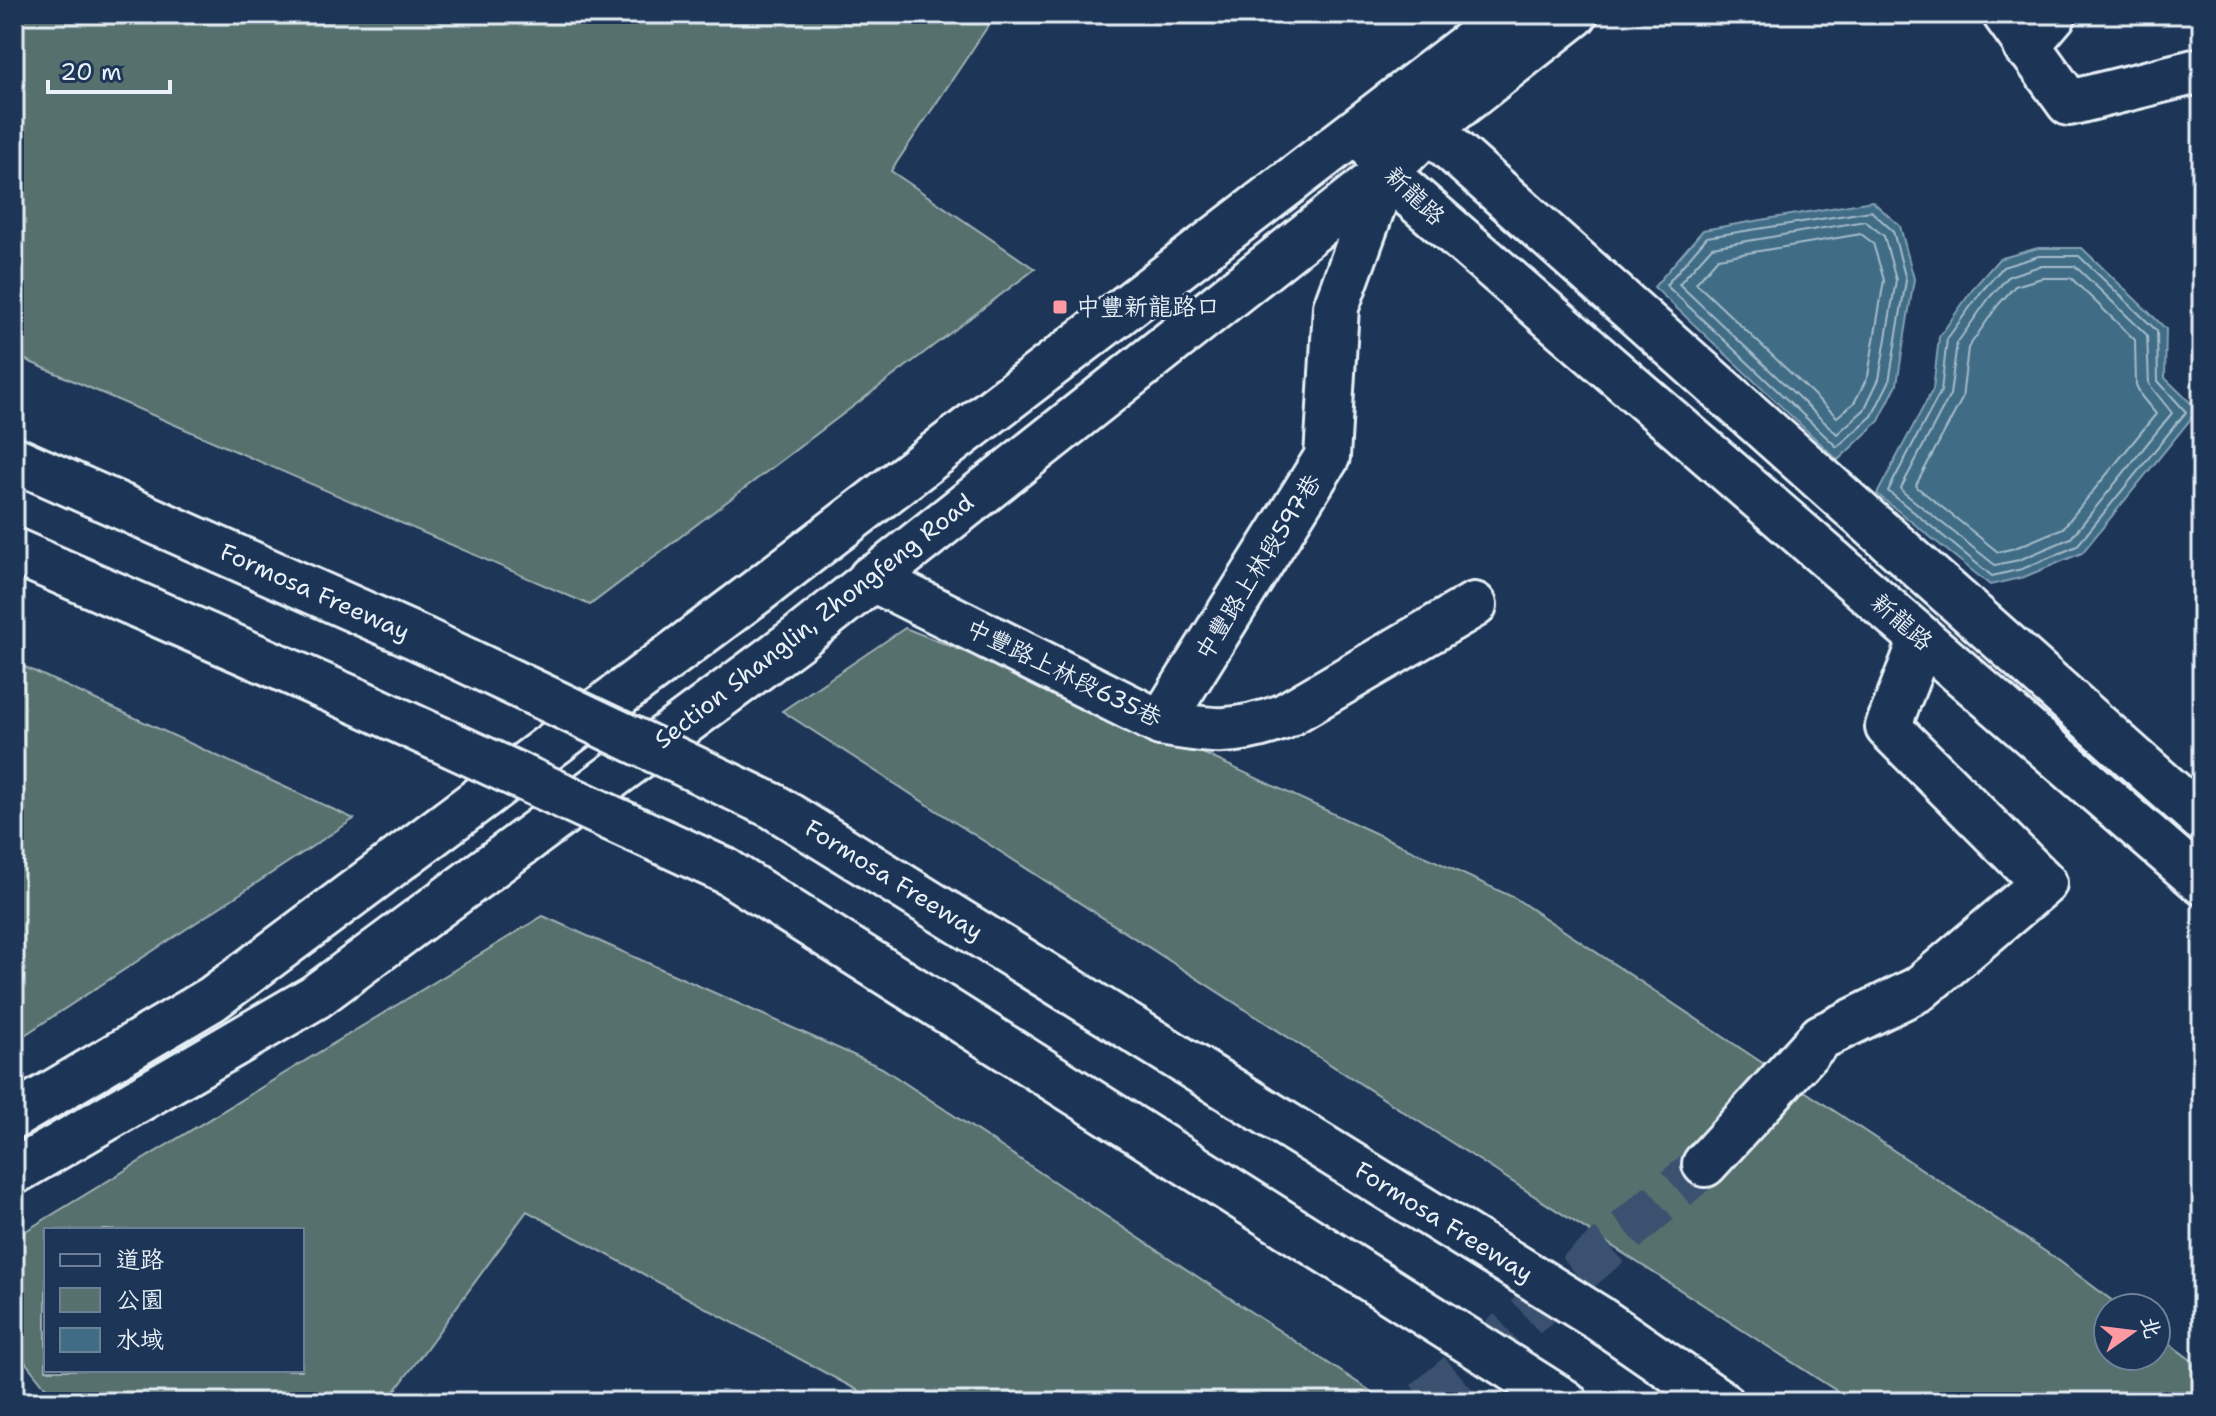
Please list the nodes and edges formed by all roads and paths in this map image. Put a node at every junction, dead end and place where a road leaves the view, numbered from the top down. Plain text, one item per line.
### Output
1 (1508, 14) edge
2 (1575, 14) edge
3 (2054, 14) edge
4 (2016, 30) edge
5 (2202, 70) edge
6 (1363, 128) junction
7 (1429, 129) junction
8 (1385, 173) junction
9 (14, 459) edge
10 (14, 551) edge
11 (871, 578) junction
12 (1474, 605) dead end
13 (1922, 639) junction
14 (1161, 723) junction
15 (2202, 819) edge
16 (2202, 882) edge
17 (14, 1116) edge
18 (1705, 1164) tunnel mouth
19 (14, 1172) edge
20 (1565, 1402) edge
21 (1720, 1402) edge

1 - 6 main road
2 - 7 main road, Section Shanglin, Zhongfeng Road
3 - 4 main road
4 - 5 main road
6 - 7 main road, 新龍路
6 - 8 main road, 新龍路
6 - 17 main road
7 - 8 main road, Section Shanglin, Zhongfeng Road
7 - 15 main road
8 - 11 main road, Section Shanglin, Zhongfeng Road
8 - 13 main road, 新龍路
8 - 14 main road, 中豐路上林段597巷
9 - 21 main road, Formosa Freeway, bridge
10 - 20 main road, bridge
11 - 14 main road, 中豐路上林段635巷
11 - 19 main road, Section Shanglin, Zhongfeng Road
12 - 14 main road, 中豐路上林段635巷
13 - 16 main road, 新龍路
13 - 18 main road

